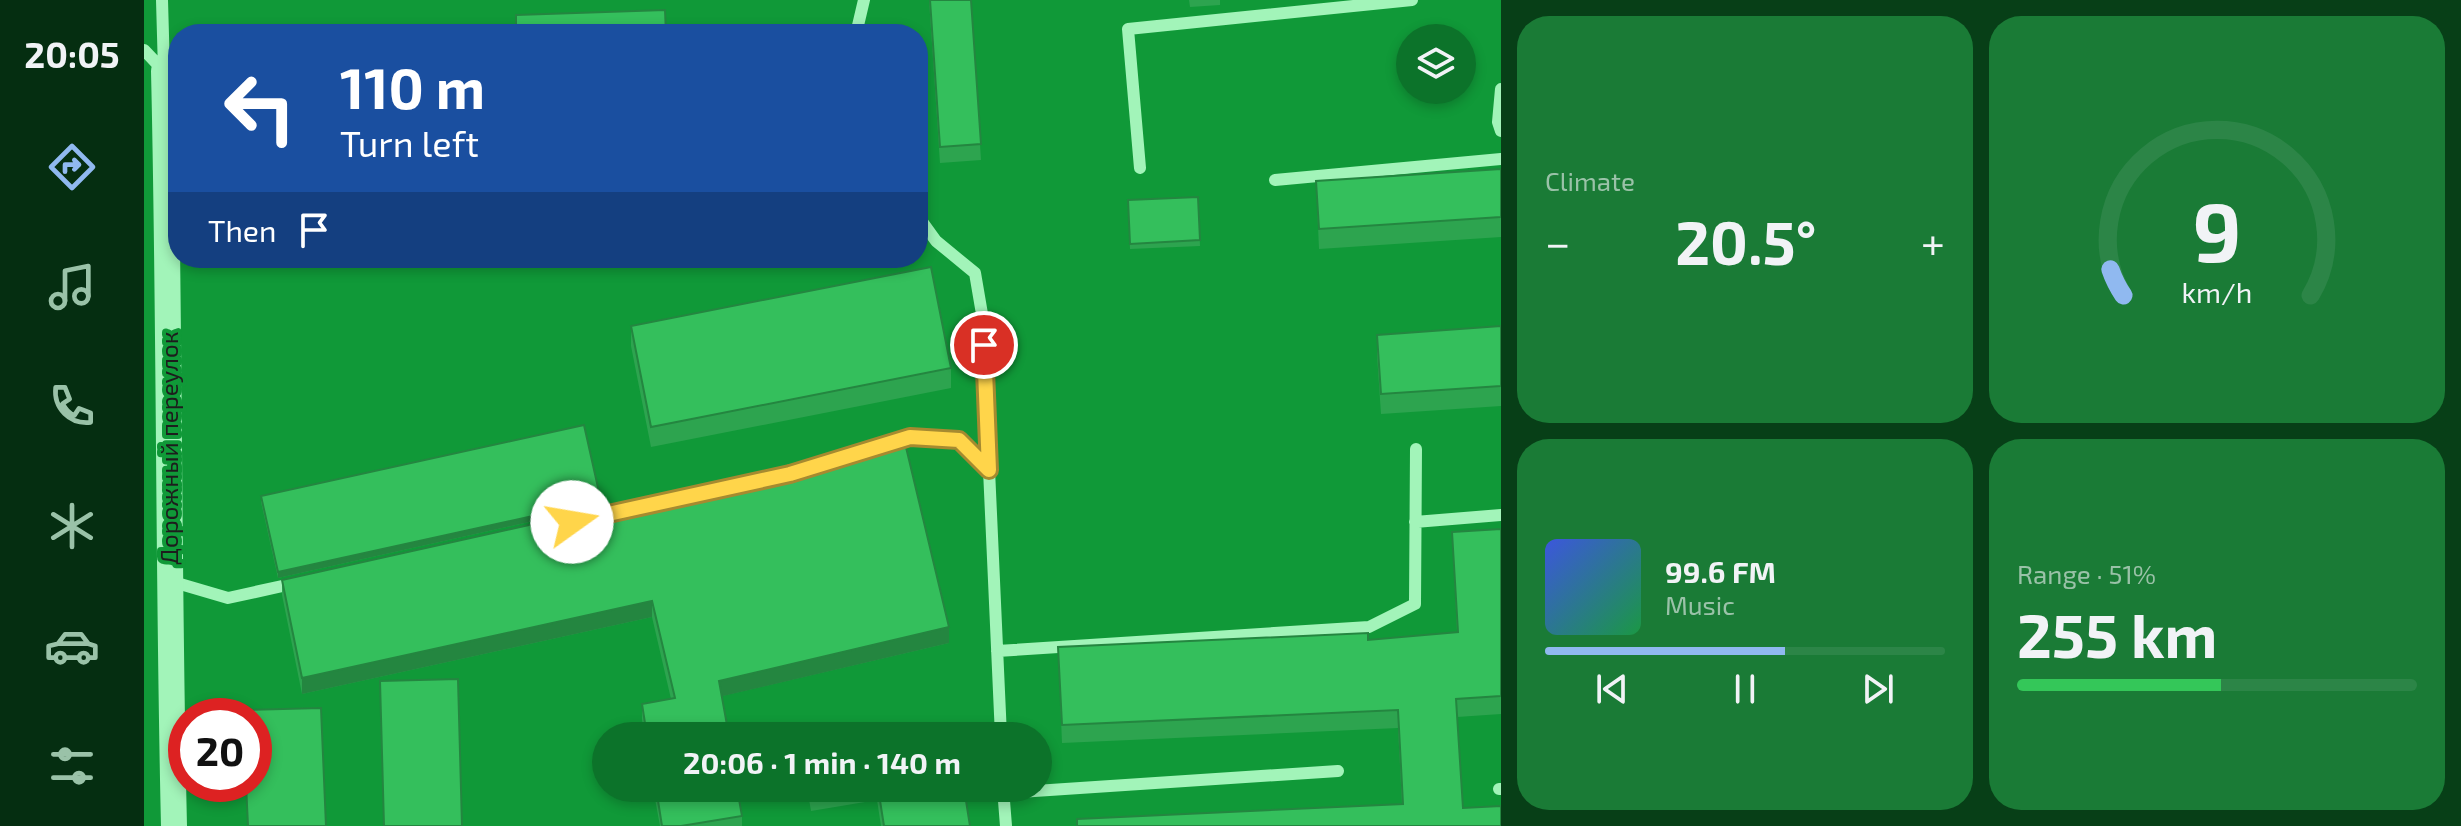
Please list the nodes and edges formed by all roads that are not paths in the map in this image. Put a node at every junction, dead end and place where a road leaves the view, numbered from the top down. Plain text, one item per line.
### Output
1 (162, 0) edge
2 (864, 0) edge
3 (1412, 0) edge
4 (858, 24) edge
5 (144, 50) edge
6 (164, 71) junction
7 (1501, 89) edge
8 (1501, 131) edge
9 (1501, 159) edge
10 (1140, 168) dead end
11 (1275, 180) dead end
12 (928, 230) edge
13 (168, 244) edge
14 (169, 268) edge
15 (1416, 449) dead end
16 (805, 469) edge
17 (989, 470) junction
18 (1501, 515) edge
19 (1415, 522) junction
20 (170, 581) junction
21 (306, 581) edge
22 (997, 651) junction
23 (1000, 722) edge
24 (1338, 771) dead end
25 (1052, 787) edge
26 (1004, 802) edge
27 (174, 826) edge
28 (1006, 826) edge

1 - 6 lane
2 - 4 lane
3 - 10 lane
5 - 6 lane
6 - 13 street, Дорожный переулок
7 - 8 lane
9 - 11 lane
12 - 17 lane
14 - 20 street, Дорожный переулок
15 - 19 lane
16 - 17 lane
17 - 22 lane
18 - 19 lane
19 - 22 lane
20 - 21 lane
20 - 27 street, Дорожный переулок
22 - 23 lane
24 - 25 lane
26 - 28 lane

